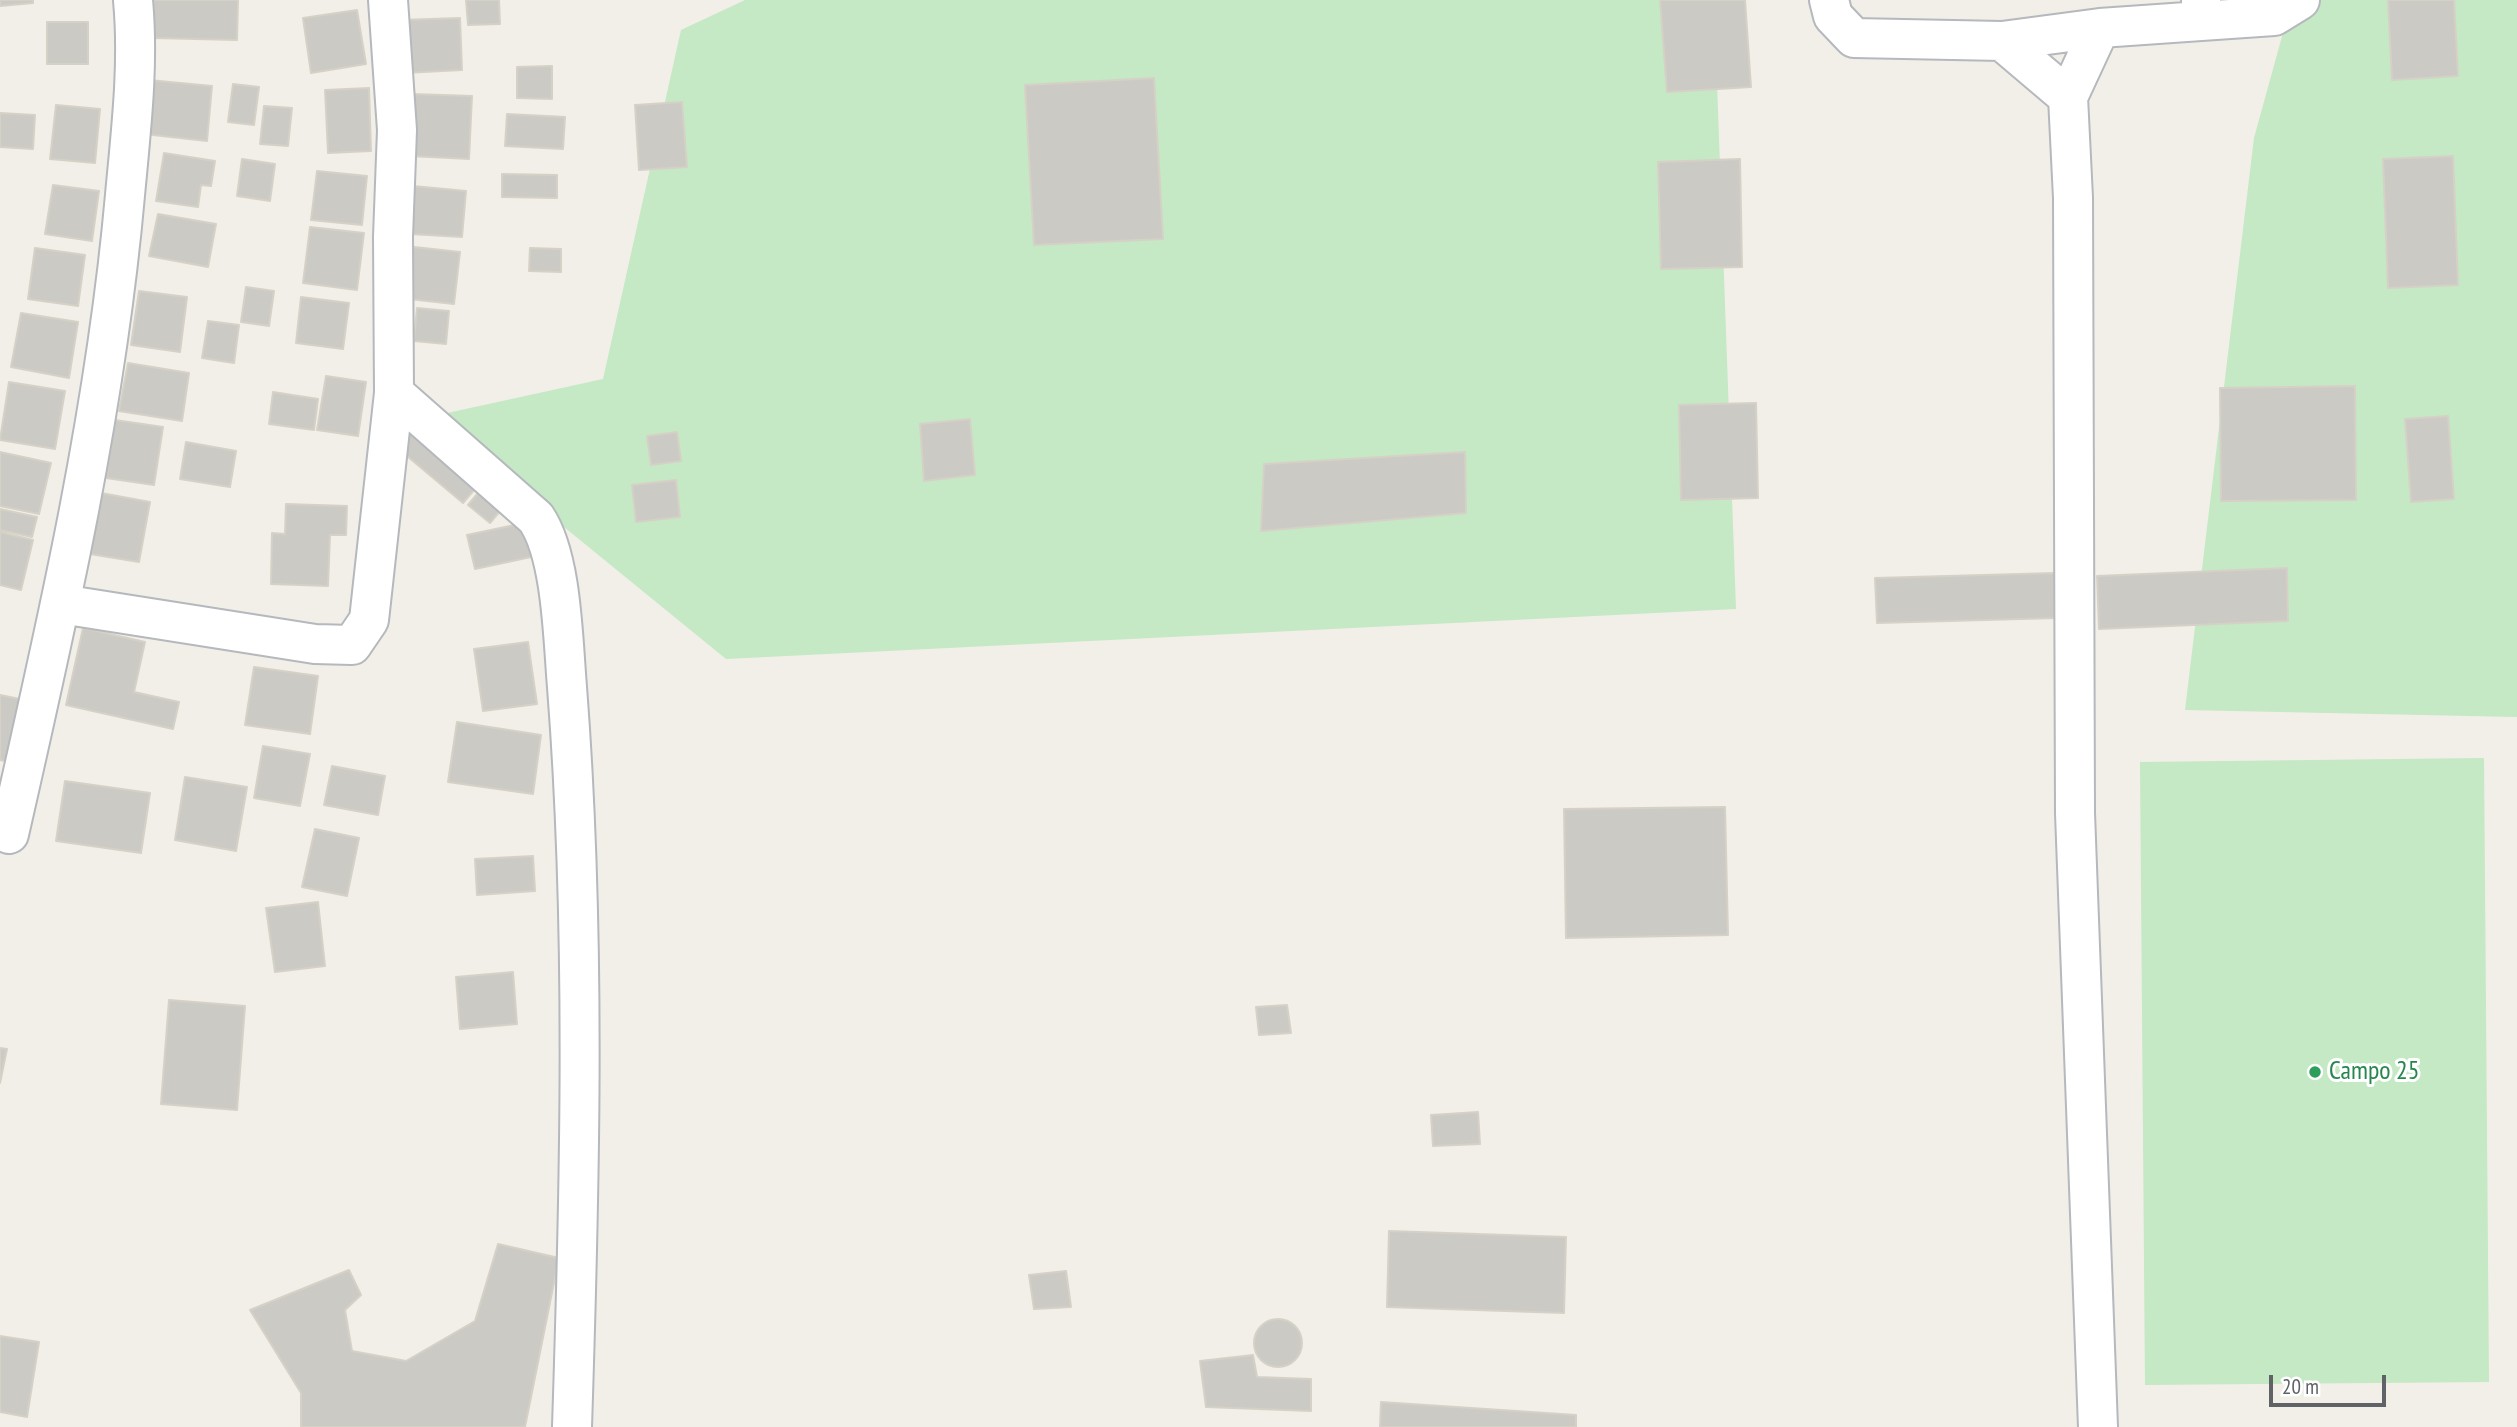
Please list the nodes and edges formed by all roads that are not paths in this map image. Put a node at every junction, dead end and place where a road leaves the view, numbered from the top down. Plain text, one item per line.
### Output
1 (134, 0) edge
2 (388, 0) edge
3 (1829, 0) edge
4 (2300, 0) edge
5 (2201, 11) edge
6 (2100, 28) junction
7 (2003, 41) junction
8 (2068, 97) junction
9 (394, 393) junction
10 (61, 604) junction
11 (9, 834) dead end
12 (572, 1427) edge
13 (2098, 1427) edge

1 - 10 street
2 - 9 street
3 - 7 street
4 - 5 street
5 - 6 street
6 - 7 street
6 - 8 street
7 - 8 street
8 - 13 street
9 - 10 street
9 - 12 street
10 - 11 street

